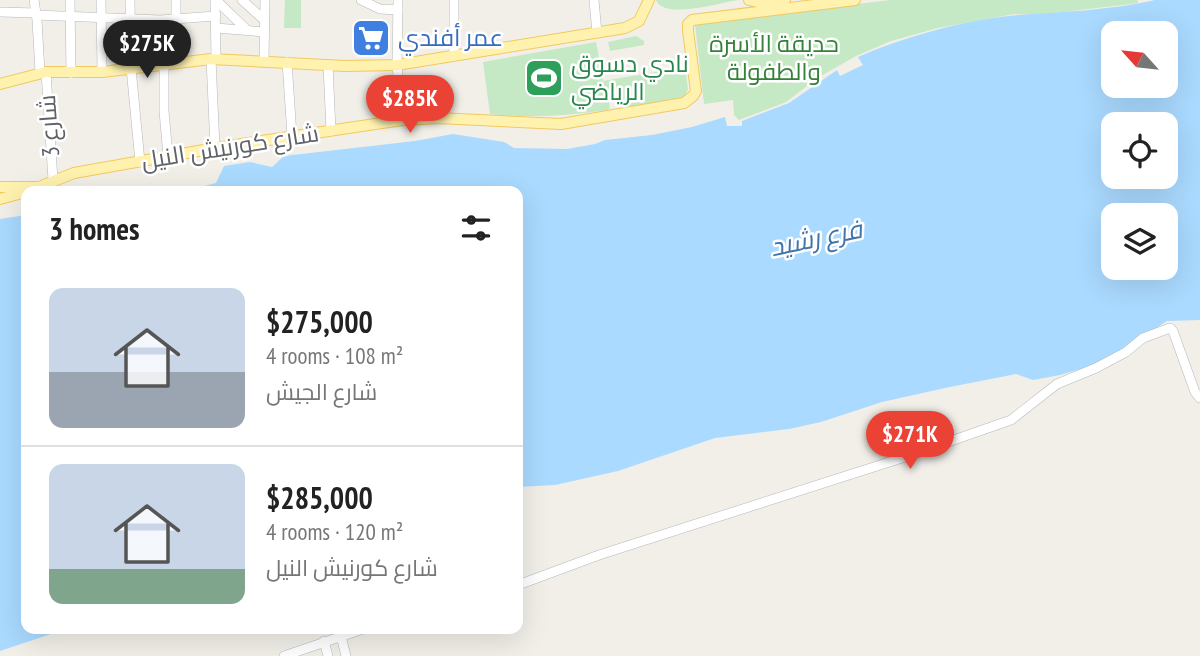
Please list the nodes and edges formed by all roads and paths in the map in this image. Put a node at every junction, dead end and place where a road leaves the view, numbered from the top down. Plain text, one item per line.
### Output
1 (34, 0) edge
2 (70, 0) edge
3 (101, 0) edge
4 (130, 0) edge
5 (176, 0) edge
6 (216, 0) edge
7 (242, 0) edge
8 (265, 0) edge
9 (361, 0) edge
10 (454, 0) edge
11 (594, 0) edge
12 (749, 0) edge
13 (785, 0) edge
14 (855, 0) edge
15 (648, 1) edge
16 (398, 5) edge
17 (0, 12) edge
18 (36, 14) junction
19 (70, 16) junction
20 (216, 16) junction
21 (101, 18) junction
22 (130, 19) junction
23 (176, 19) junction
24 (264, 20) junction
25 (216, 28) junction
26 (247, 30) junction
27 (264, 32) junction
28 (597, 33) junction
29 (454, 56) junction
30 (213, 59) junction
31 (264, 61) junction
32 (288, 62) junction
33 (176, 63) junction
34 (164, 64) junction
35 (328, 65) junction
36 (397, 65) junction
37 (131, 68) junction
38 (43, 72) junction
39 (102, 72) junction
40 (71, 73) junction
41 (0, 84) edge
42 (401, 120) junction
43 (331, 131) junction
44 (292, 136) junction
45 (215, 148) junction
46 (168, 156) junction
47 (140, 162) junction
48 (53, 180) junction
49 (40, 186) edge
50 (0, 187) edge
51 (21, 189) edge
52 (21, 193) edge
53 (0, 199) edge
54 (1200, 398) edge
55 (523, 583) edge
56 (347, 634) edge
57 (341, 636) junction
58 (324, 641) junction
59 (284, 656) edge
60 (328, 656) edge
61 (346, 656) edge

1 - 18 street, شارع 3
2 - 19 street
3 - 21 street
4 - 22 street
5 - 23 street
6 - 20 street
6 - 26 street
7 - 24 street
8 - 24 street
9 - 16 street
10 - 29 street
11 - 28 street
12 - 13 main road
14 - 42 main road, شارع كورنيش النيل
15 - 28 main road
16 - 36 street
17 - 18 street
18 - 19 street
18 - 38 street, شارع 3
19 - 21 street
19 - 40 street
20 - 23 street
20 - 25 street
21 - 22 street
21 - 39 street
22 - 23 street
22 - 37 street
23 - 33 street
24 - 27 street
25 - 26 street
25 - 30 street
26 - 27 street
27 - 31 street
28 - 29 main road
29 - 36 main road
30 - 31 main road
30 - 33 main road
30 - 45 street
31 - 32 main road
32 - 35 main road
32 - 44 street
33 - 34 main road
34 - 37 main road
34 - 46 street
35 - 36 main road
35 - 43 street
36 - 42 street
37 - 39 main road
37 - 47 street
38 - 40 main road
38 - 41 main road
38 - 48 street, شارع 3
39 - 40 main road
42 - 43 main road, شارع كورنيش النيل
43 - 44 main road, شارع كورنيش النيل
44 - 45 main road, شارع كورنيش النيل
45 - 46 main road, شارع كورنيش النيل
46 - 47 main road, شارع كورنيش النيل
47 - 48 main road, شارع كورنيش النيل
48 - 49 main road, شارع كورنيش النيل
50 - 51 main road
52 - 53 main road, شارع كورنيش النيل
54 - 55 street
56 - 57 street
57 - 58 street
57 - 61 street
58 - 59 street
58 - 60 street

